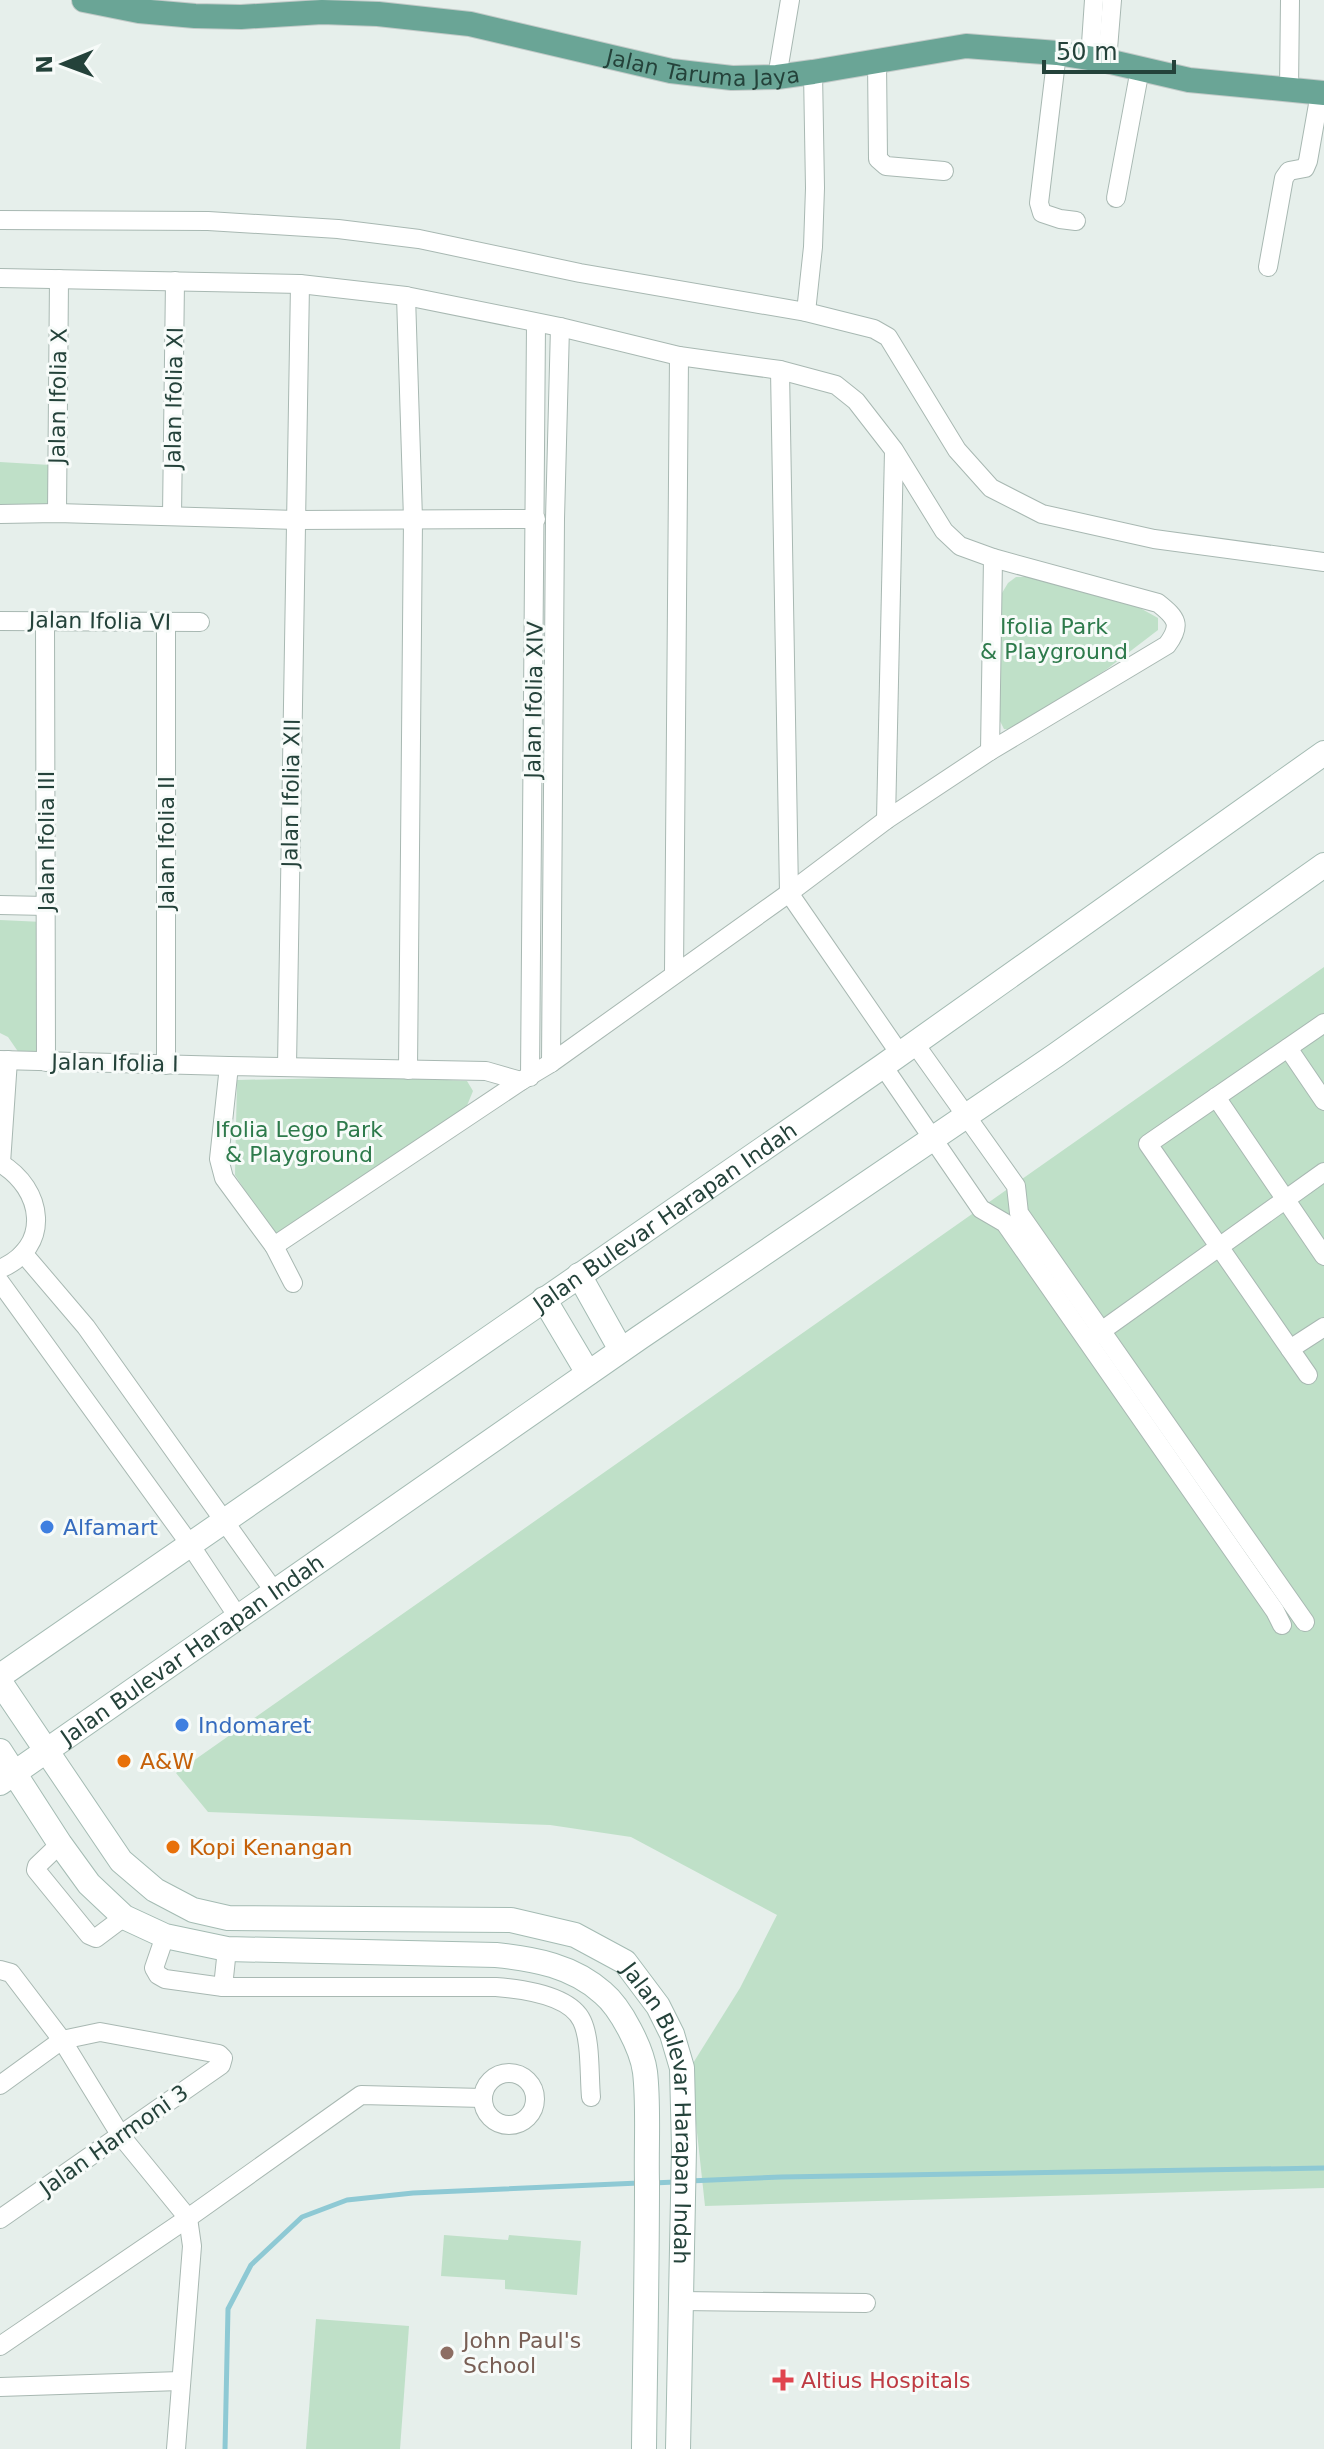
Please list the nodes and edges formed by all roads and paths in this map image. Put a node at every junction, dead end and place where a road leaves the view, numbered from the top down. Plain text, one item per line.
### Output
1 (84, 0) edge
2 (790, 0) edge
3 (1094, 0) edge
4 (1112, 0) edge
5 (1290, 0) edge
6 (322, 6) edge
7 (195, 8) edge
8 (1057, 53) junction
9 (1098, 60) junction
10 (877, 61) junction
11 (1140, 69) junction
12 (813, 72) junction
13 (777, 77) junction
14 (1289, 90) junction
15 (1322, 93) edge
16 (944, 171) dead end
17 (1116, 198) dead end
18 (0, 220) edge
19 (1076, 221) dead end
20 (1268, 267) dead end
21 (0, 278) edge
22 (59, 279) junction
23 (175, 281) junction
24 (300, 284) junction
25 (406, 296) junction
26 (806, 312) junction
27 (536, 324) junction
28 (560, 327) junction
29 (679, 356) junction
30 (780, 370) junction
31 (894, 450) junction
32 (57, 513) junction
33 (0, 514) edge
34 (172, 516) junction
35 (413, 519) junction
36 (536, 519) junction
37 (296, 520) junction
38 (993, 558) junction
39 (1324, 562) edge
40 (0, 621) edge
41 (45, 621) junction
42 (166, 622) junction
43 (200, 622) dead end
44 (990, 751) junction
45 (1324, 753) edge
46 (886, 820) junction
47 (1324, 865) edge
48 (789, 893) junction
49 (0, 905) edge
50 (46, 906) junction
51 (674, 973) junction
52 (1324, 1023) edge
53 (1288, 1048) junction
54 (899, 1055) junction
55 (4, 1060) edge
56 (46, 1062) junction
57 (551, 1063) junction
58 (166, 1065) junction
59 (229, 1066) junction
60 (287, 1066) junction
61 (408, 1070) junction
62 (525, 1079) junction
63 (1216, 1097) junction
64 (1324, 1101) edge
65 (966, 1116) junction
66 (933, 1139) junction
67 (0, 1163) edge
68 (1324, 1172) edge
69 (1286, 1199) junction
70 (1012, 1218) junction
71 (274, 1246) junction
72 (1219, 1247) junction
73 (23, 1253) junction
74 (1324, 1256) edge
75 (0, 1269) edge
76 (579, 1275) junction
77 (0, 1282) edge
78 (293, 1283) dead end
79 (544, 1299) junction
80 (1324, 1327) edge
81 (1094, 1336) junction
82 (1290, 1349) junction
83 (621, 1350) junction
84 (588, 1373) junction
85 (1308, 1375) dead end
86 (223, 1520) junction
87 (189, 1543) junction
88 (274, 1591) junction
89 (238, 1617) junction
90 (1305, 1622) dead end
91 (1282, 1625) dead end
92 (0, 1679) edge
93 (0, 1751) edge
94 (47, 1752) junction
95 (8, 1778) edge
96 (60, 1844) junction
97 (124, 1917) junction
98 (165, 1936) junction
99 (227, 1949) junction
100 (496, 1955) junction
101 (0, 1970) edge
102 (223, 1987) junction
103 (496, 1987) junction
104 (605, 1994) junction
105 (579, 2016) junction
106 (62, 2040) junction
107 (0, 2085) edge
108 (591, 2097) dead end
109 (483, 2098) dead end
110 (121, 2136) junction
111 (188, 2218) junction
112 (0, 2219) edge
113 (681, 2301) junction
114 (866, 2303) dead end
115 (0, 2346) edge
116 (180, 2381) junction
117 (0, 2387) edge
118 (645, 2415) junction
119 (678, 2415) junction
120 (176, 2449) edge
121 (644, 2449) edge
122 (678, 2449) edge

1 - 7 main road, Jalan Taruma Jaya
2 - 13 street
3 - 9 street
4 - 9 street
5 - 14 street
6 - 7 main road, Jalan Taruma Jaya
6 - 13 main road, Jalan Taruma Jaya
8 - 9 main road, Jalan Taruma Jaya
8 - 10 main road, Jalan Taruma Jaya
8 - 19 street
9 - 11 main road, Jalan Taruma Jaya
10 - 12 main road, Jalan Taruma Jaya
10 - 16 street
11 - 14 main road, Jalan Taruma Jaya
11 - 17 street
12 - 13 main road, Jalan Taruma Jaya
12 - 26 street
14 - 15 main road, Jalan Taruma Jaya
15 - 20 street
18 - 26 street
21 - 22 street
22 - 23 street
22 - 32 street, Jalan Ifolia X
23 - 24 street
23 - 34 street, Jalan Ifolia XI
24 - 25 street
24 - 37 street, Jalan Ifolia XII
25 - 27 street
25 - 35 street
26 - 39 street
27 - 28 street
27 - 36 street, Jalan Ifolia XIV
28 - 29 street
28 - 57 street, Jalan Ifolia XIV
29 - 30 street
29 - 51 street
30 - 31 street
30 - 48 street
31 - 38 street
31 - 46 street
32 - 33 street
32 - 34 street
34 - 37 street
35 - 36 street
35 - 37 street
35 - 61 street
36 - 62 street, Jalan Ifolia XIV
37 - 60 street, Jalan Ifolia XII
38 - 44 street
38 - 44 street
40 - 41 street, Jalan Ifolia VI
41 - 42 street, Jalan Ifolia VI
41 - 50 street, Jalan Ifolia III
42 - 43 street, Jalan Ifolia VI
42 - 58 street, Jalan Ifolia II
44 - 46 street
45 - 54 street, Jalan Bulevar Harapan Indah
46 - 48 street
47 - 65 street, Jalan Bulevar Harapan Indah
48 - 51 street
48 - 54 street
49 - 50 street
50 - 56 street, Jalan Ifolia III
51 - 57 street
52 - 53 street
53 - 63 street
53 - 64 street
54 - 65 street
54 - 66 street
54 - 76 street, Jalan Bulevar Harapan Indah
55 - 56 street, Jalan Ifolia I
55 - 67 street
56 - 58 street, Jalan Ifolia I
57 - 62 street
58 - 59 street, Jalan Ifolia I
59 - 60 street, Jalan Ifolia I
59 - 71 street
60 - 61 street, Jalan Ifolia I
61 - 62 street, Jalan Ifolia I
62 - 71 street
63 - 69 street
63 - 72 street
65 - 66 street, Jalan Bulevar Harapan Indah
65 - 70 street
66 - 70 street
66 - 83 street, Jalan Bulevar Harapan Indah
67 - 73 street
68 - 69 street
69 - 72 street
69 - 74 street
70 - 81 street
71 - 78 street
72 - 81 street
72 - 82 street
73 - 75 street
73 - 86 street
76 - 79 street, Jalan Bulevar Harapan Indah
76 - 83 street
77 - 87 street
79 - 84 street
79 - 86 street, Jalan Bulevar Harapan Indah
80 - 82 street
81 - 90 street
81 - 91 street
82 - 85 street
83 - 84 street, Jalan Bulevar Harapan Indah
84 - 88 street, Jalan Bulevar Harapan Indah
86 - 87 street, Jalan Bulevar Harapan Indah
86 - 88 street
87 - 89 street
87 - 92 street, Jalan Bulevar Harapan Indah
88 - 89 street, Jalan Bulevar Harapan Indah
89 - 94 street, Jalan Bulevar Harapan Indah
92 - 94 street, Jalan Bulevar Harapan Indah
93 - 95 street, Jalan Bulevar Harapan Indah
94 - 95 street, Jalan Bulevar Harapan Indah
94 - 113 street, Jalan Bulevar Harapan Indah
95 - 96 street, Jalan Bulevar Harapan Indah
96 - 97 street, Jalan Bulevar Harapan Indah
96 - 97 street
97 - 98 street, Jalan Bulevar Harapan Indah
98 - 99 street, Jalan Bulevar Harapan Indah
98 - 102 street
99 - 100 street, Jalan Bulevar Harapan Indah
99 - 102 street
100 - 103 street
100 - 104 street, Jalan Bulevar Harapan Indah
101 - 106 street
102 - 103 street
103 - 105 street
104 - 105 street
104 - 118 street, Jalan Bulevar Harapan Indah
105 - 108 street
106 - 107 street
106 - 110 street
106 - 110 street, Jalan Harmoni 3
109 - 111 street
110 - 111 street
110 - 112 street, Jalan Harmoni 3
111 - 115 street
111 - 116 street
113 - 114 street
113 - 119 street, Jalan Bulevar Harapan Indah
116 - 117 street
116 - 120 street
118 - 119 street
118 - 121 street, Jalan Bulevar Harapan Indah
119 - 122 street, Jalan Bulevar Harapan Indah

